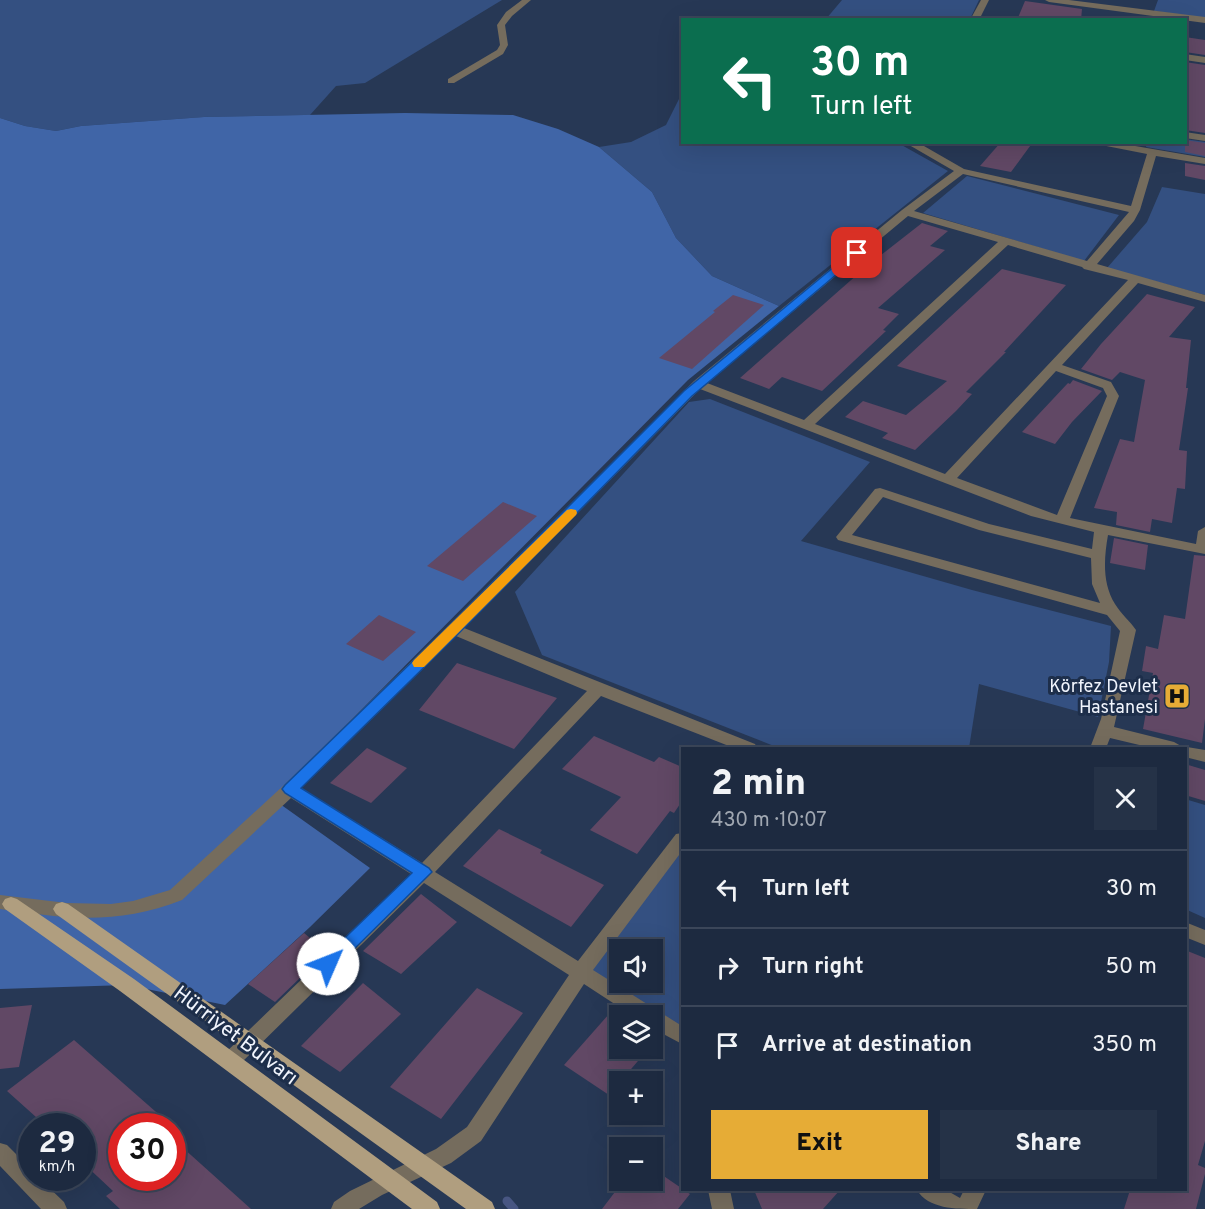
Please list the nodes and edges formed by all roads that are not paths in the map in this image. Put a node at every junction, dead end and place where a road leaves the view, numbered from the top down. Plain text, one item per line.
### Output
1 (527, 0) edge
2 (985, 0) edge
3 (1049, 0) edge
4 (1141, 0) edge
5 (1137, 11) junction
6 (975, 18) edge
7 (1205, 20) edge
8 (1187, 57) edge
9 (1205, 60) edge
10 (451, 81) dead end
11 (1187, 135) edge
12 (1205, 138) edge
13 (913, 144) edge
14 (1112, 144) edge
15 (1134, 146) edge
16 (1152, 153) junction
17 (1205, 160) edge
18 (962, 171) junction
19 (1135, 210) junction
20 (906, 212) junction
21 (1005, 242) junction
22 (1088, 267) junction
23 (1135, 280) junction
24 (1205, 299) edge
25 (1055, 367) junction
26 (698, 384) junction
27 (805, 426) junction
28 (948, 479) junction
29 (1062, 521) junction
30 (1102, 530) junction
31 (1205, 531) edge
32 (1204, 550) edge
33 (1097, 555) junction
34 (1110, 611) junction
35 (454, 630) junction
36 (598, 689) junction
37 (1105, 731) junction
38 (746, 747) edge
39 (1098, 747) edge
40 (1170, 747) edge
41 (1187, 752) edge
42 (1205, 756) edge
43 (290, 789) junction
44 (681, 840) edge
45 (423, 872) junction
46 (5, 903) edge
47 (62, 909) junction
48 (1187, 930) edge
49 (1205, 938) edge
50 (581, 972) junction
51 (634, 1005) edge
52 (663, 1024) edge
53 (681, 1035) edge
54 (249, 1042) junction
55 (230, 1061) junction
56 (0, 1152) edge
57 (423, 1165) junction
58 (390, 1180) junction
59 (719, 1191) edge
60 (930, 1191) edge
61 (975, 1191) edge
62 (56, 1209) edge
63 (342, 1209) edge
64 (429, 1209) edge
65 (484, 1209) edge
66 (723, 1209) edge
67 (959, 1209) edge
68 (966, 1209) edge

1 - 10 street
2 - 6 street
3 - 5 street
4 - 5 street
5 - 7 street
8 - 9 street
11 - 12 street
13 - 18 street
14 - 15 street
15 - 16 street
16 - 17 street
16 - 19 street
18 - 19 street
18 - 20 street
19 - 22 street
20 - 21 street
20 - 26 street
21 - 22 street
21 - 27 street
22 - 23 street
23 - 24 street
23 - 25 street
25 - 28 street
25 - 29 street
26 - 27 street
26 - 35 street
27 - 28 street
28 - 29 street
29 - 30 street
30 - 32 street
30 - 33 street
31 - 32 street
33 - 34 street
33 - 34 street
34 - 37 street
35 - 36 street
35 - 43 street
36 - 38 street
36 - 45 street
37 - 39 street
37 - 40 street
41 - 42 street
43 - 45 street
43 - 47 street
44 - 50 street
45 - 50 street
45 - 54 street
46 - 47 street
46 - 55 main road, Hürriyet Bulvarı
47 - 54 main road, Hürriyet Bulvarı
48 - 49 street
50 - 51 street
50 - 57 street
52 - 53 street
54 - 55 street
54 - 57 main road, Hürriyet Bulvarı
55 - 58 main road, Hürriyet Bulvarı
56 - 62 street
57 - 58 street
57 - 65 main road, Hürriyet Bulvarı
58 - 63 street
58 - 64 main road, Hürriyet Bulvarı
59 - 66 street
60 - 67 street
61 - 68 street

